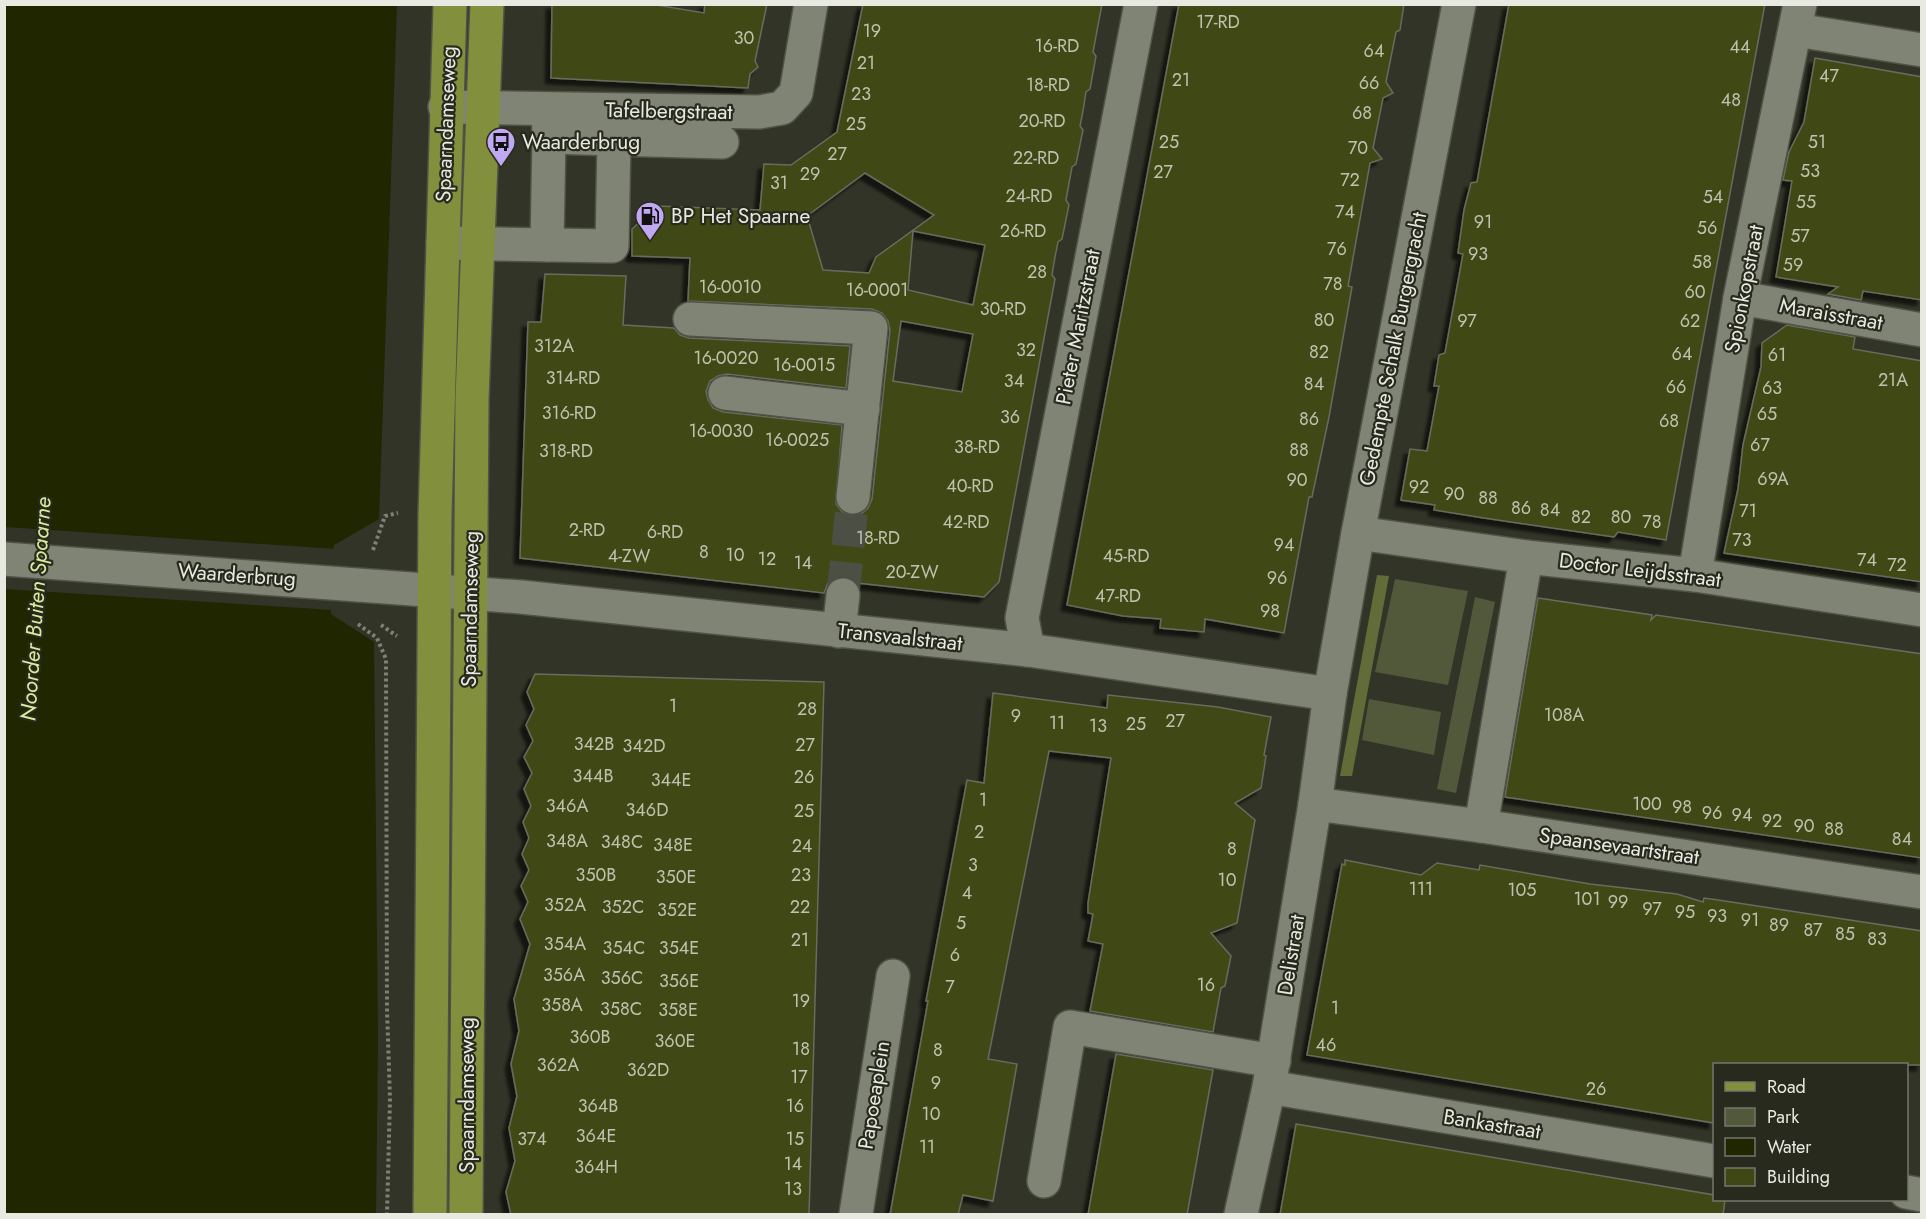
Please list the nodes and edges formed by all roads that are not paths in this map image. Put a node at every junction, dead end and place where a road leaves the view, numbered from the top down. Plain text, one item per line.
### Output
1 (450, 4) edge
2 (487, 4) edge
3 (811, 4) edge
4 (1141, 4) edge
5 (1460, 4) edge
6 (1798, 17) edge
7 (1922, 50) edge
8 (445, 107) junction
9 (483, 108) junction
10 (549, 123) junction
11 (614, 139) junction
12 (722, 142) dead end
13 (443, 243) junction
14 (478, 243) junction
15 (547, 245) junction
16 (1740, 298) junction
17 (690, 319) dead end
18 (1922, 330) edge
19 (724, 393) dead end
20 (863, 409) junction
21 (853, 497) tunnel mouth
22 (1358, 533) junction
23 (1526, 556) junction
24 (4, 559) edge
25 (1695, 575) junction
26 (434, 590) junction
27 (470, 593) junction
28 (843, 595) tunnel mouth
29 (1922, 610) edge
30 (839, 631) junction
31 (1028, 650) junction
32 (1330, 694) junction
33 (1315, 804) junction
34 (1481, 826) junction
35 (1922, 892) edge
36 (893, 976) dead end
37 (1271, 1074) junction
38 (1713, 1161) edge
39 (1044, 1181) dead end
40 (430, 1215) edge
41 (466, 1215) edge
42 (856, 1215) edge
43 (1241, 1215) edge

1 - 8 main road, Spaarndamseweg
2 - 9 main road, Spaarndamseweg
3 - 10 street, Tafelbergstraat
4 - 31 street, Pieter Maritzstraat
5 - 22 street, Gedempte Schalk Burgergracht
6 - 7 street
6 - 16 street, Spionkopstraat
8 - 9 street, Tafelbergstraat
8 - 13 main road, Spaarndamseweg
9 - 10 street, Tafelbergstraat
9 - 14 main road, Spaarndamseweg
10 - 11 street
10 - 15 street
11 - 12 street
11 - 15 street
13 - 14 street
13 - 26 main road, Spaarndamseweg
14 - 15 street
14 - 27 main road, Spaarndamseweg
16 - 18 street, Maraisstraat
16 - 25 street, Spionkopstraat
17 - 20 street
19 - 20 street
20 - 21 street
22 - 23 street, Doctor Leijdsstraat
22 - 32 street, Gedempte Schalk Burgergracht
23 - 25 street, Doctor Leijdsstraat
23 - 34 street
24 - 26 street, Waarderbrug
25 - 29 street, Doctor Leijdsstraat
26 - 27 street, Waarderbrug
26 - 40 main road, Spaarndamseweg
27 - 30 street, Transvaalstraat
27 - 41 main road, Spaarndamseweg
28 - 30 street
30 - 31 street, Transvaalstraat
31 - 32 street, Transvaalstraat
32 - 33 street, Delistraat
33 - 34 street, Spaansevaartstraat
33 - 37 street, Delistraat
34 - 35 street, Spaansevaartstraat
36 - 42 street, Papoeaplein
37 - 38 street, Bankastraat
37 - 39 street, Bankastraat
37 - 43 street, Delistraat

